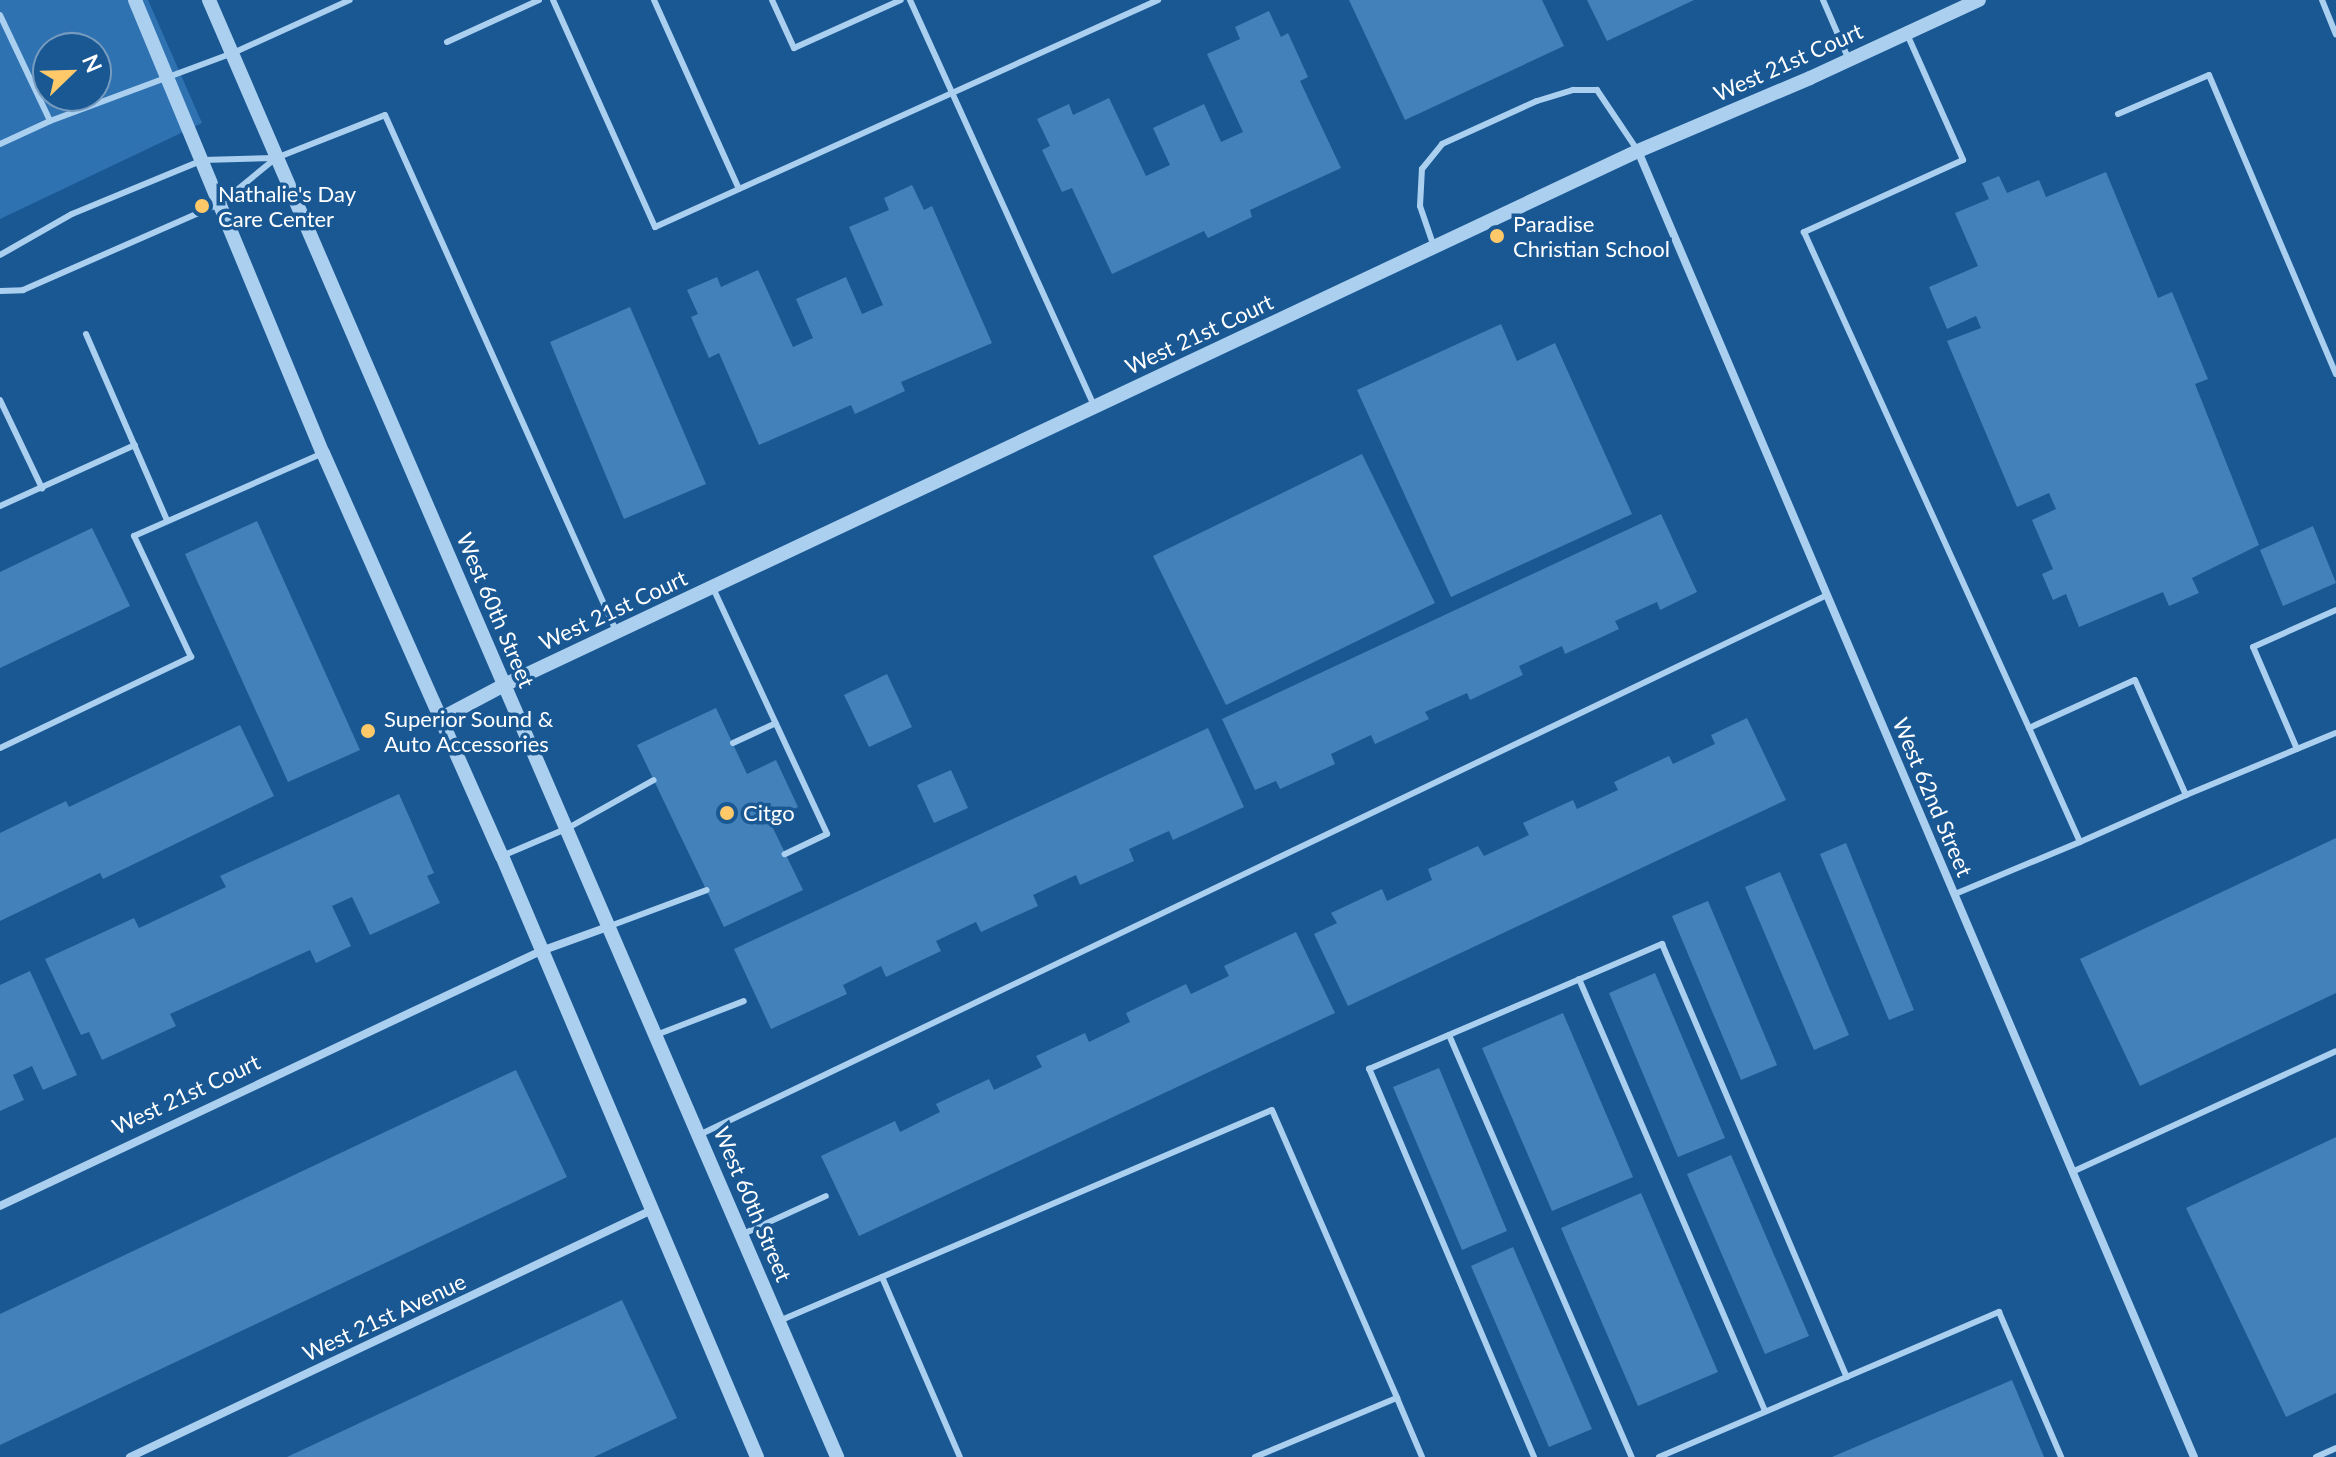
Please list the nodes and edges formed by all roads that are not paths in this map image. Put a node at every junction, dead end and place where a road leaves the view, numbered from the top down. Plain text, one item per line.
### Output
1 (135, 0) edge
2 (209, 0) edge
3 (350, 0) edge
4 (539, 0) edge
5 (553, 0) edge
6 (654, 0) edge
7 (772, 0) edge
8 (901, 0) edge
9 (910, 0) edge
10 (1158, 0) edge
11 (1823, 0) edge
12 (1979, 0) edge
13 (2322, 0) edge
14 (0, 15) edge
15 (1907, 34) junction
16 (2336, 34) edge
17 (447, 42) dead end
18 (233, 53) junction
19 (1849, 60) junction
20 (169, 78) junction
21 (952, 93) junction
22 (2118, 114) dead end
23 (50, 121) junction
24 (0, 144) edge
25 (1638, 151) junction
26 (276, 158) junction
27 (203, 160) junction
28 (739, 189) junction
29 (221, 203) junction
30 (1434, 247) junction
31 (0, 255) edge
32 (0, 291) edge
33 (86, 334) dead end
34 (2336, 374) edge
35 (0, 400) edge
36 (1095, 408) junction
37 (135, 445) junction
38 (323, 453) junction
39 (42, 488) junction
40 (0, 506) edge
41 (167, 520) junction
42 (713, 588) junction
43 (1827, 595) junction
44 (2336, 610) edge
45 (617, 633) junction
46 (504, 685) junction
47 (442, 718) junction
48 (776, 723) junction
49 (2029, 728) junction
50 (2336, 733) edge
51 (733, 743) dead end
52 (0, 748) edge
53 (2297, 749) junction
54 (654, 780) dead end
55 (2186, 795) junction
56 (568, 828) junction
57 (2080, 842) junction
58 (785, 854) dead end
59 (502, 856) junction
60 (707, 890) dead end
61 (1955, 894) junction
62 (610, 926) junction
63 (541, 951) junction
64 (1579, 979) junction
65 (744, 1001) dead end
66 (656, 1035) junction
67 (1449, 1035) junction
68 (2336, 1051) edge
69 (699, 1135) junction
70 (2072, 1172) junction
71 (826, 1196) dead end
72 (0, 1206) edge
73 (652, 1210) junction
74 (743, 1234) junction
75 (882, 1277) junction
76 (779, 1321) junction
77 (1847, 1377) junction
78 (1397, 1398) junction
79 (1765, 1411) junction
80 (2336, 1448) edge
81 (130, 1457) edge
82 (757, 1457) edge
83 (837, 1457) edge
84 (960, 1457) edge
85 (1255, 1457) edge
86 (1422, 1457) edge
87 (1534, 1457) edge
88 (1632, 1457) edge
89 (1659, 1457) edge
90 (2061, 1457) edge
91 (2194, 1457) edge
92 (2316, 1457) edge

1 - 20 street
2 - 18 street, West 60th Street
3 - 18 lane
4 - 17 lane
5 - 28 lane
6 - 28 lane
7 - 8 lane
9 - 21 lane
10 - 21 lane
11 - 19 lane
12 - 15 street, West 21st Court
13 - 16 lane
14 - 23 lane
15 - 19 street, West 21st Court
15 - 49 lane
18 - 20 lane
18 - 26 street, West 60th Street
19 - 25 street, West 21st Court
20 - 23 lane
20 - 27 street
21 - 28 lane
21 - 36 lane
22 - 34 lane
23 - 24 lane
25 - 30 street, West 21st Court
25 - 30 lane
25 - 43 street, West 62nd Street
26 - 27 lane
26 - 29 lane
26 - 45 lane
26 - 46 street, West 60th Street
27 - 29 street
27 - 31 lane
29 - 32 lane
29 - 38 street
30 - 36 street, West 21st Court
33 - 37 lane
35 - 39 lane
36 - 42 street, West 21st Court
37 - 39 lane
37 - 41 lane
38 - 41 lane
38 - 47 street
39 - 40 lane
41 - 52 lane
42 - 45 street, West 21st Court
42 - 48 lane
43 - 61 street, West 62nd Street
43 - 69 lane
44 - 53 lane
45 - 46 street, West 21st Court
46 - 47 street, West 21st Court
46 - 56 street, West 60th Street
47 - 59 street
48 - 51 lane
48 - 58 lane
49 - 55 lane
49 - 57 lane
50 - 53 lane
53 - 55 lane
54 - 56 lane
55 - 57 lane
56 - 59 lane
56 - 62 street, West 60th Street
57 - 61 lane
59 - 63 street
60 - 62 lane
61 - 70 street, West 62nd Street
62 - 63 street, West 21st Court
62 - 66 street, West 60th Street
63 - 72 street, West 21st Court
63 - 73 street
64 - 67 lane
64 - 77 lane
64 - 79 lane
65 - 66 lane
66 - 69 street, West 60th Street
67 - 87 lane
67 - 88 lane
68 - 70 lane
69 - 74 street, West 60th Street
70 - 91 street, West 62nd Street
71 - 74 lane
73 - 81 street, West 21st Avenue
73 - 82 street
74 - 76 street, West 60th Street
75 - 76 lane
75 - 78 lane
75 - 84 lane
76 - 83 street, West 60th Street
77 - 79 lane
77 - 90 lane
78 - 85 lane
78 - 86 lane
79 - 89 lane
80 - 92 lane

